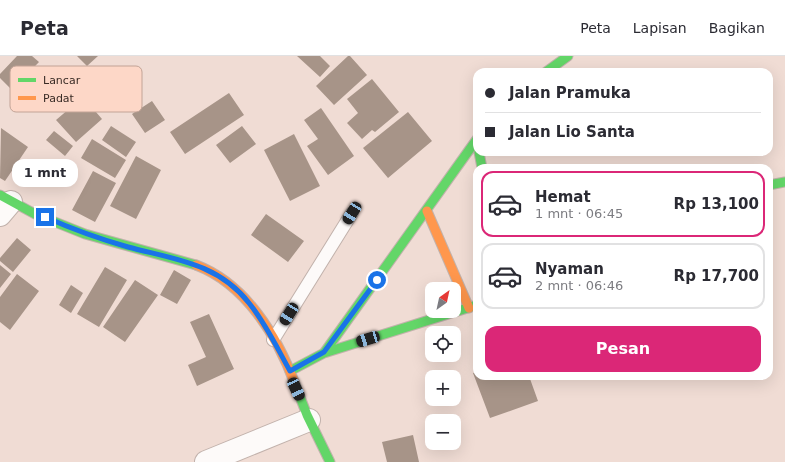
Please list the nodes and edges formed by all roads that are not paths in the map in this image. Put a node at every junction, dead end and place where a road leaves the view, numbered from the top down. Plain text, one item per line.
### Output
1 (568, 56) edge
2 (552, 68) edge
3 (473, 146) edge
4 (785, 182) edge
5 (773, 184) edge
6 (4, 204) edge
7 (427, 211) junction
8 (352, 213) dead end
9 (473, 307) edge
10 (273, 340) junction
11 (324, 352) junction
12 (290, 371) junction
13 (309, 420) junction
14 (206, 462) edge
15 (330, 462) edge

1 - 2 street
3 - 7 street
4 - 5 street
6 - 10 street
7 - 9 street
7 - 11 street
8 - 10 lane
9 - 11 street
10 - 12 street
11 - 12 street
12 - 13 street
13 - 14 street
13 - 15 street

